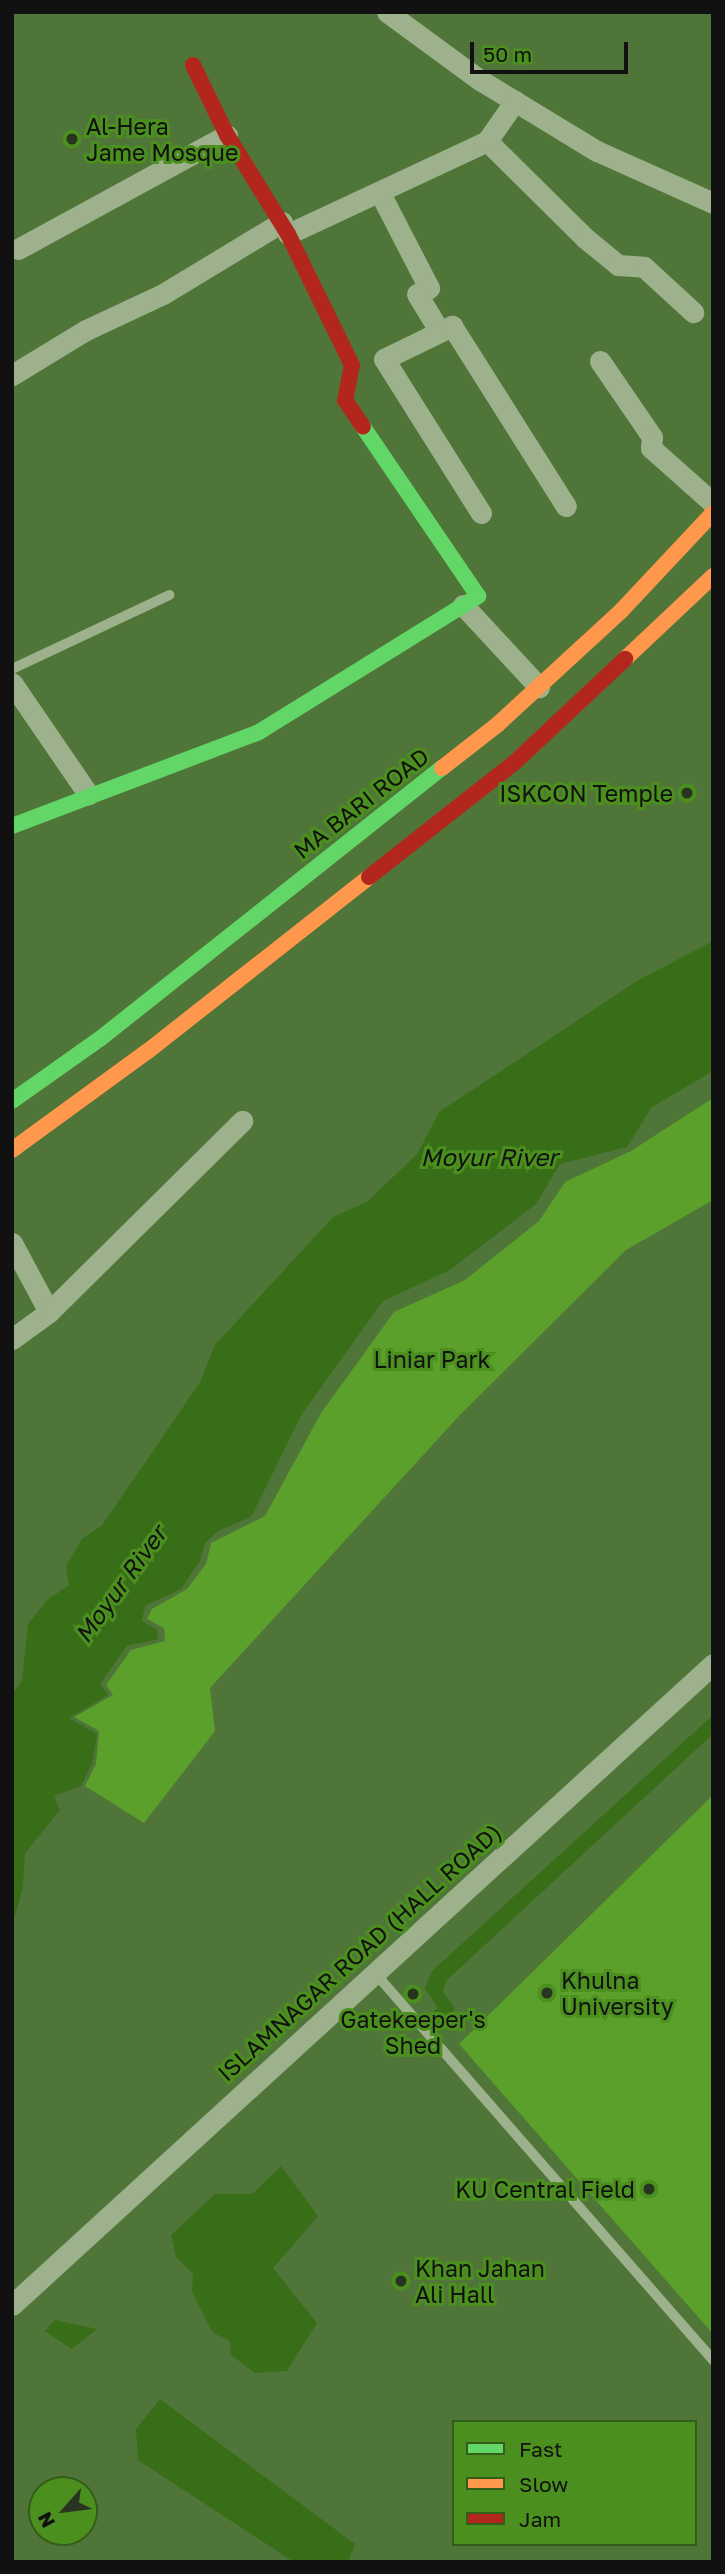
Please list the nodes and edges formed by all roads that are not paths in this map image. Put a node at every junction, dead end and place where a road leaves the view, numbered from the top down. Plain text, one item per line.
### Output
1 (387, 12) edge
2 (194, 65) dead end
3 (515, 101) junction
4 (228, 135) junction
5 (487, 141) junction
6 (380, 193) junction
7 (713, 203) edge
8 (285, 228) junction
9 (18, 249) dead end
10 (693, 312) dead end
11 (440, 332) junction
12 (600, 361) dead end
13 (12, 376) edge
14 (713, 503) edge
15 (566, 506) dead end
16 (481, 513) dead end
17 (713, 513) edge
18 (713, 576) edge
19 (169, 595) dead end
20 (463, 606) junction
21 (12, 669) edge
22 (12, 683) edge
23 (539, 687) junction
24 (88, 794) junction
25 (12, 826) edge
26 (12, 1101) edge
27 (242, 1122) dead end
28 (12, 1150) edge
29 (12, 1243) edge
30 (50, 1312) junction
31 (12, 1339) edge
32 (713, 1664) edge
33 (374, 1973) junction
34 (12, 2305) edge
35 (713, 2360) edge

1 - 3 street
2 - 4 main road
3 - 5 street
3 - 7 street
4 - 8 main road
4 - 9 street
5 - 6 street
5 - 10 street
6 - 8 street
6 - 11 street
8 - 13 street
8 - 20 main road
11 - 15 street
11 - 16 street
12 - 14 street
17 - 23 main road, MA BARI ROAD
18 - 28 main road
19 - 21 lane
20 - 23 street
20 - 24 main road
22 - 24 street
23 - 26 main road, MA BARI ROAD
24 - 25 main road
27 - 30 street
29 - 30 street
30 - 31 street
32 - 33 street, ISLAMNAGAR ROAD (HALL ROAD)
33 - 34 street, ISLAMNAGAR ROAD (HALL ROAD)
33 - 35 lane

